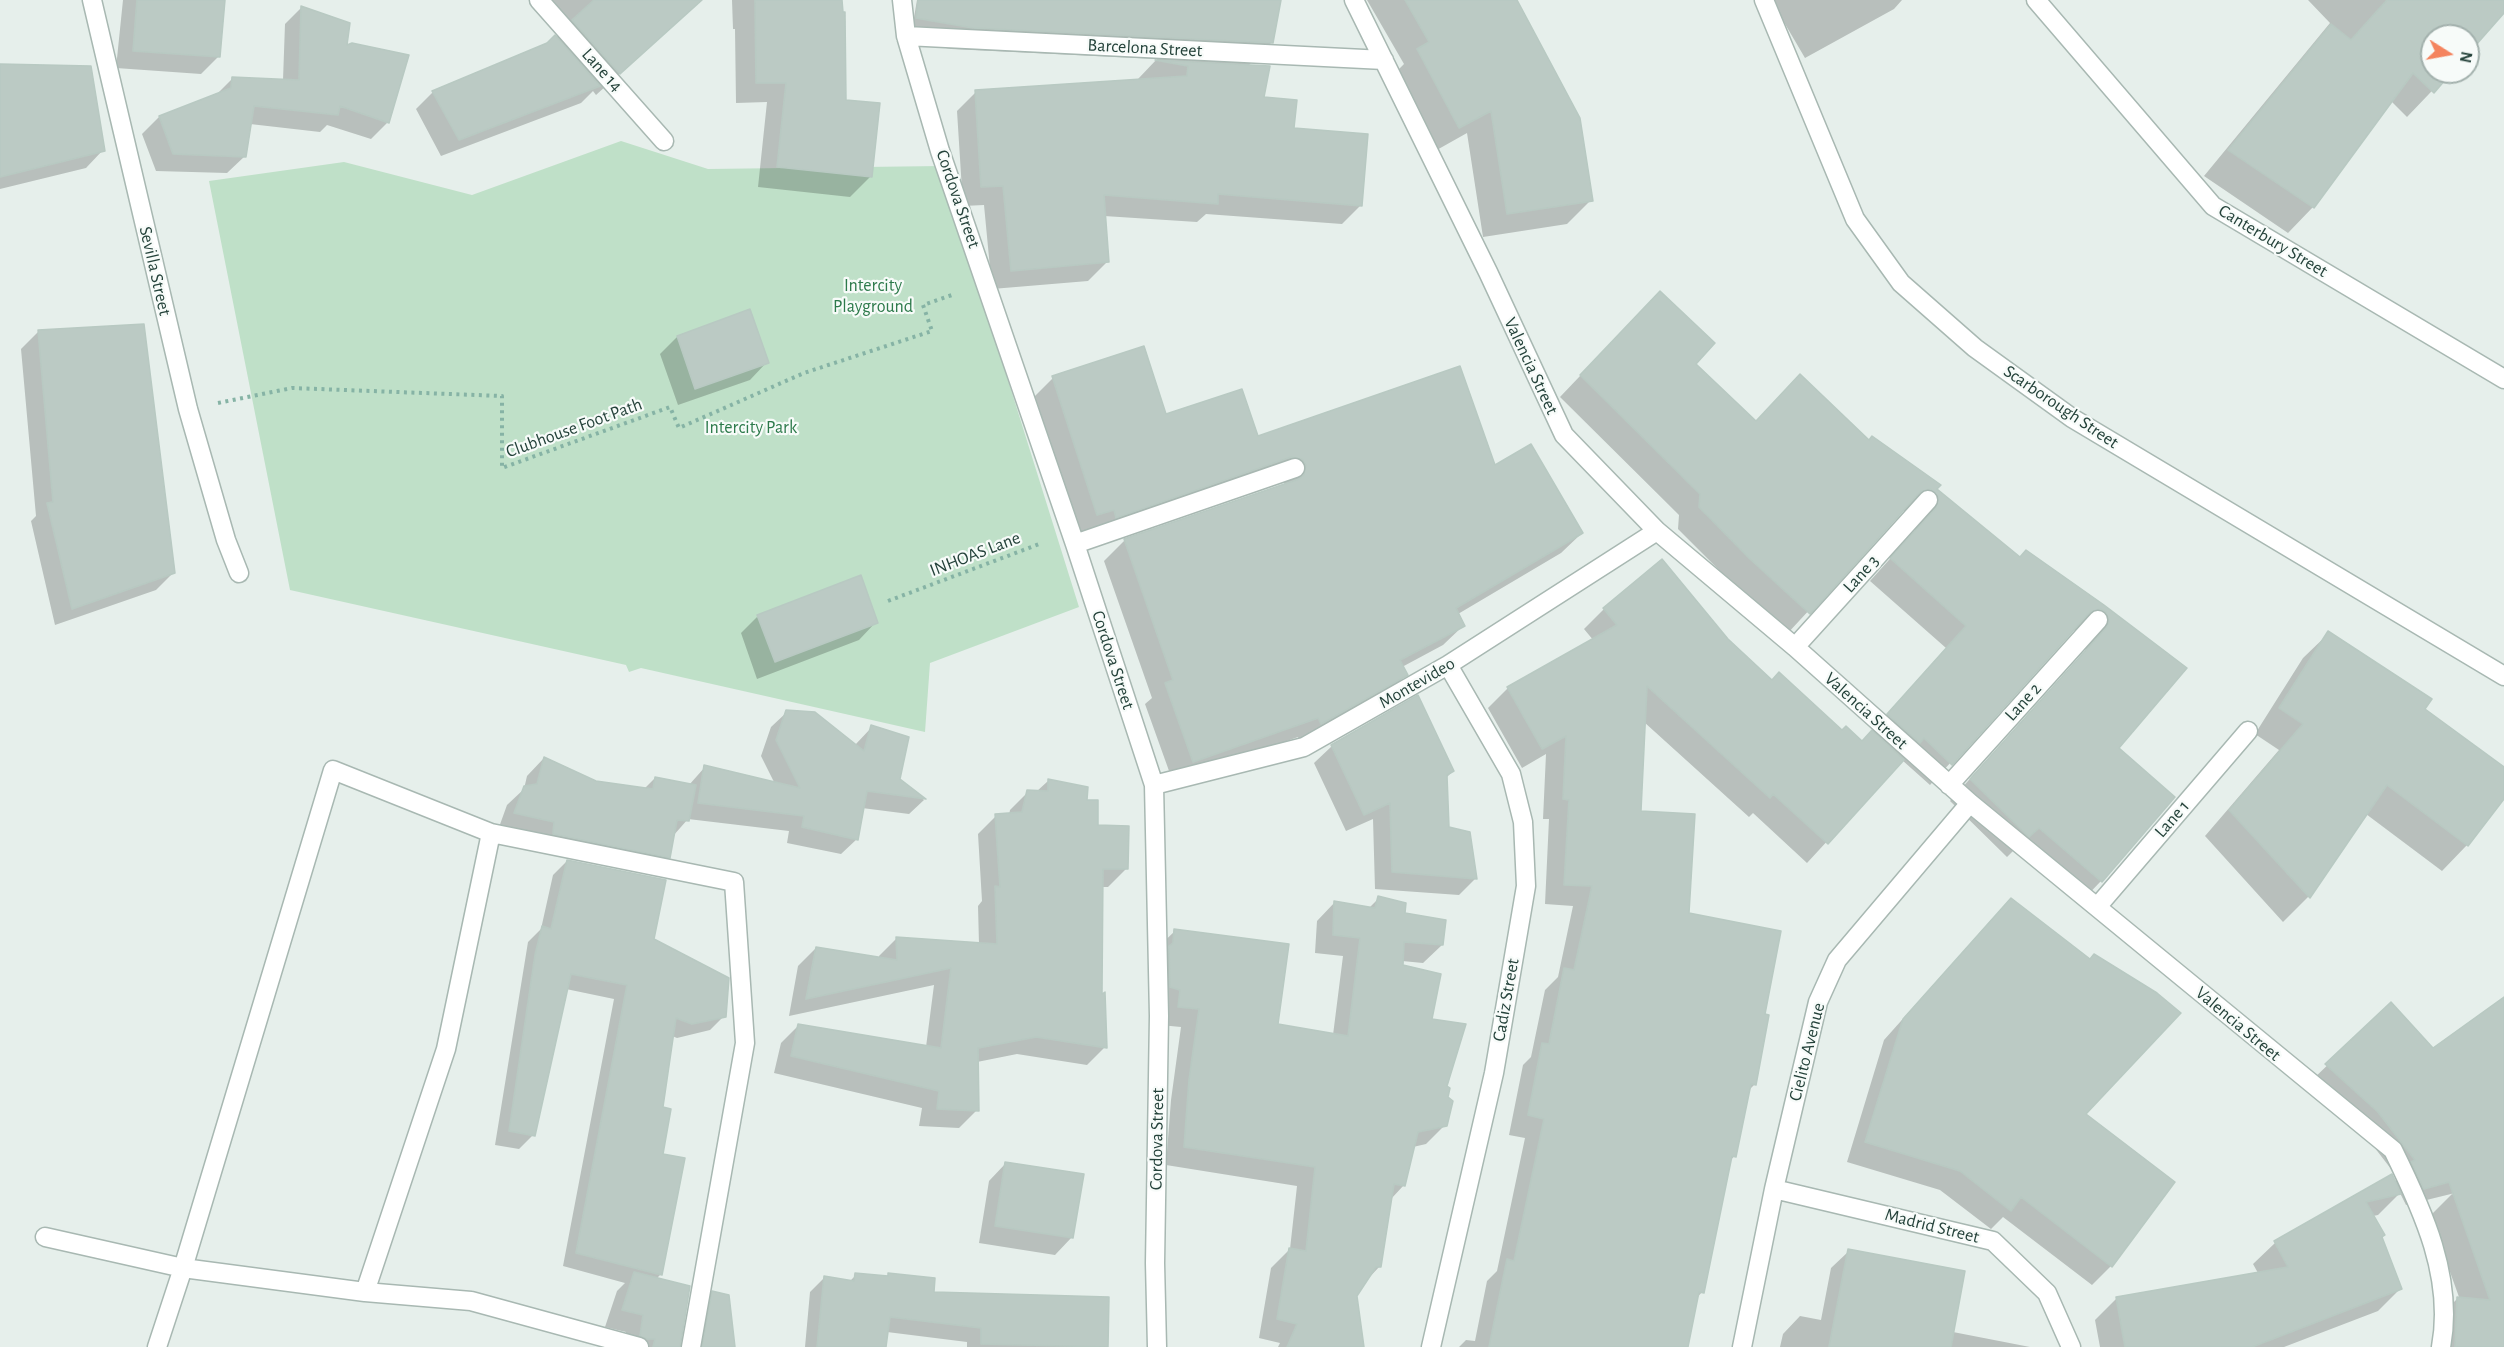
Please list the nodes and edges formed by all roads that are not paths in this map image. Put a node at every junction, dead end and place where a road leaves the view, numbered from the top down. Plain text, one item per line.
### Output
1 (92, 0) edge
2 (539, 0) edge
3 (902, 0) edge
4 (1354, 0) edge
5 (1764, 0) edge
6 (2036, 0) edge
7 (906, 36) junction
8 (1384, 60) junction
9 (664, 141) dead end
10 (2504, 379) edge
11 (1295, 468) dead end
12 (1928, 500) dead end
13 (1657, 531) junction
14 (1073, 538) junction
15 (239, 573) dead end
16 (2098, 620) dead end
17 (1795, 648) junction
18 (1448, 666) junction
19 (2504, 676) edge
20 (2248, 731) dead end
21 (1948, 784) junction
22 (1154, 785) junction
23 (1970, 803) junction
24 (491, 833) junction
25 (2097, 906) junction
26 (1774, 1189) junction
27 (45, 1237) dead end
28 (183, 1268) junction
29 (365, 1292) junction
30 (157, 1347) edge
31 (639, 1347) edge
32 (691, 1347) edge
33 (1157, 1347) edge
34 (1431, 1347) edge
35 (1742, 1347) edge
36 (2071, 1347) edge
37 (2441, 1347) edge

1 - 15 street, Sevilla Street
2 - 9 street, Lane 14
3 - 7 street, Cordova Street
4 - 8 street, Valencia Street
5 - 19 street, Scarborough Street
6 - 10 street, Canterbury Street
7 - 8 street, Barcelona Street
7 - 14 street, Cordova Street
8 - 13 street, Valencia Street
11 - 14 street
12 - 17 street, Lane 3
13 - 17 street, Valencia Street
13 - 18 street, Montevideo
14 - 22 street, Cordova Street
16 - 21 street, Lane 2
17 - 21 street, Valencia Street
18 - 22 street, Montevideo
18 - 34 street, Cadiz Street
20 - 25 street, Lane 1
21 - 23 street, Valencia Street
22 - 33 street, Cordova Street
23 - 25 street, Valencia Street
23 - 26 street, Cielito Avenue
24 - 28 street
24 - 29 street
24 - 32 street
25 - 37 street, Valencia Street
26 - 35 street, Cielito Avenue
26 - 36 street, Madrid Street
27 - 28 street
28 - 29 street
28 - 30 street
29 - 31 street

